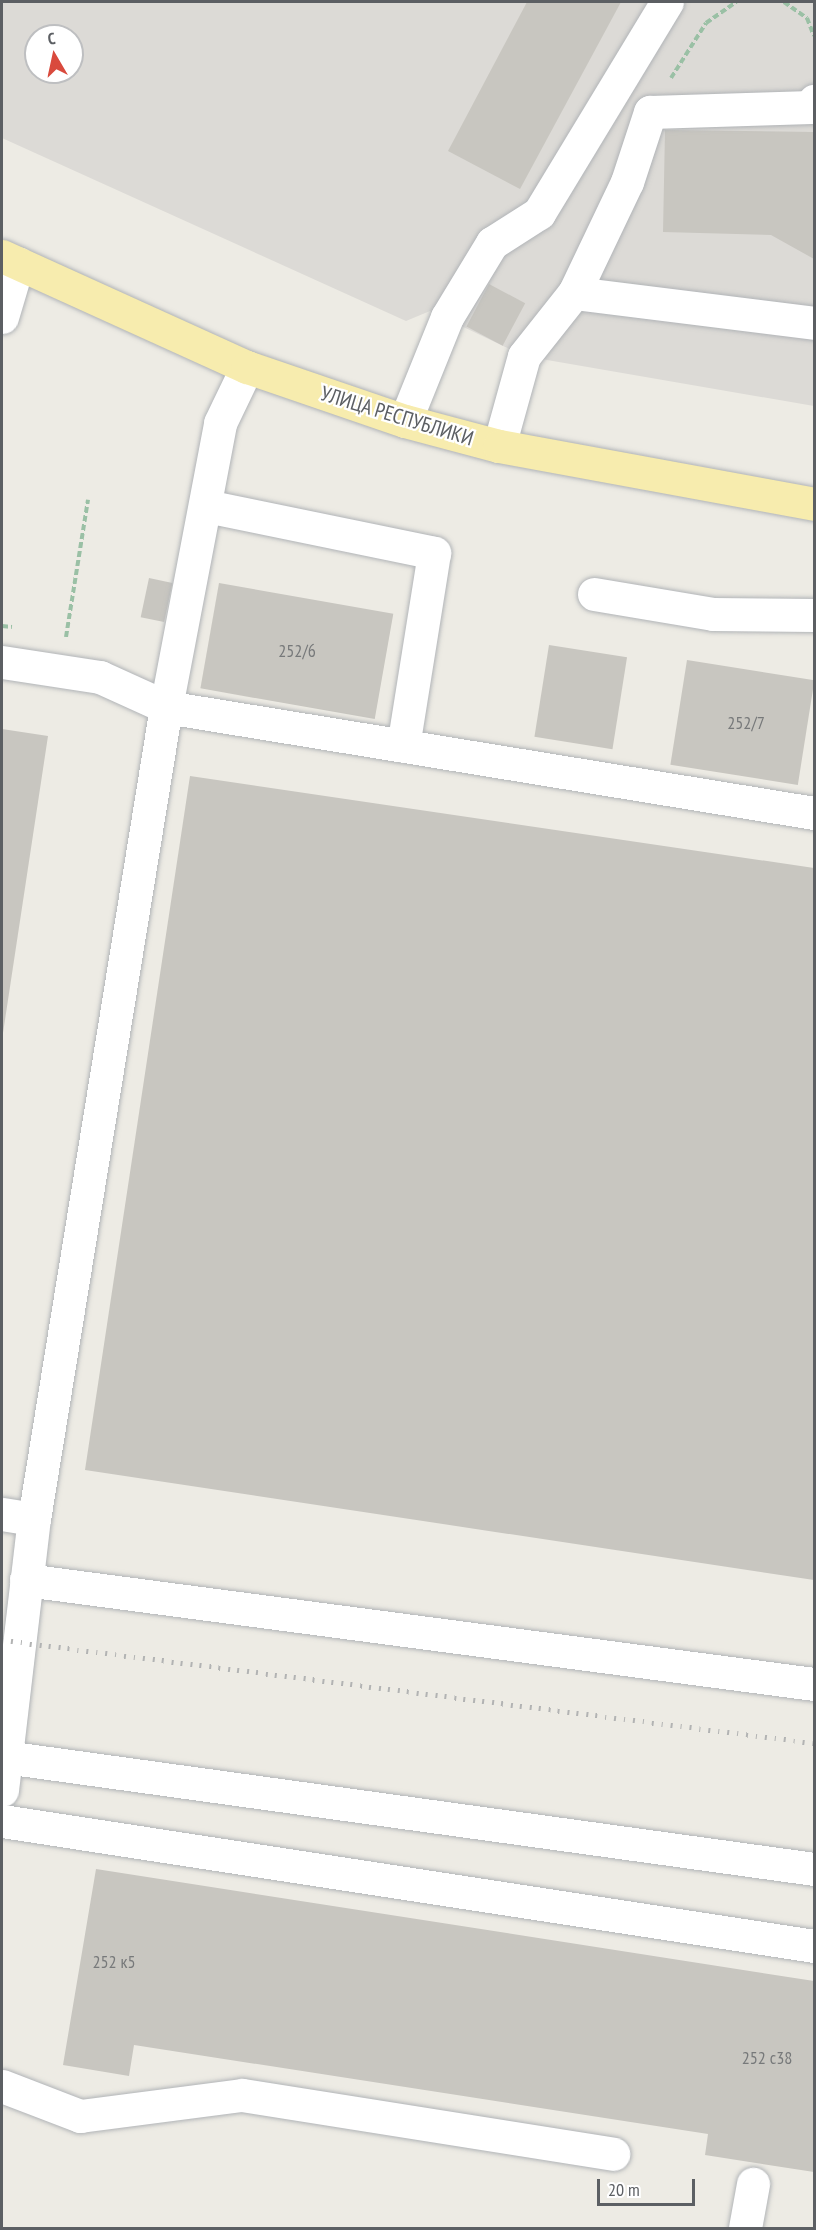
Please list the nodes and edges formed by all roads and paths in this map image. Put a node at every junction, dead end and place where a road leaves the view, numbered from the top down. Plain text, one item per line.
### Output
1 (667, 2) edge
2 (736, 2) edge
3 (784, 2) edge
4 (814, 36) edge
5 (666, 87) dead end
6 (814, 101) edge
7 (10, 259) edge
8 (573, 292) junction
9 (2, 317) edge
10 (814, 323) edge
11 (247, 367) junction
12 (405, 421) junction
13 (500, 446) junction
14 (88, 500) dead end
15 (814, 504) edge
16 (206, 506) junction
17 (594, 594) dead end
18 (814, 615) edge
19 (2, 626) edge
20 (24, 629) dead end
21 (57, 635) dead end
22 (2, 662) edge
23 (166, 707) junction
24 (403, 746) junction
25 (814, 813) edge
26 (2, 1514) edge
27 (34, 1520) junction
28 (26, 1580) junction
29 (814, 1684) edge
30 (5, 1757) junction
31 (2, 1790) edge
32 (2, 1821) edge
33 (814, 1869) edge
34 (814, 1946) edge
35 (2, 2085) edge
36 (613, 2154) dead end
37 (753, 2184) dead end
38 (745, 2229) edge

1 - 12 lane
2 - 5 path
3 - 4 path
6 - 8 lane
7 - 9 lane
7 - 11 main road, УЛИЦА РЕСПУБЛИКИ
8 - 10 lane
8 - 13 lane
11 - 12 main road, УЛИЦА РЕСПУБЛИКИ
11 - 16 lane
12 - 13 main road, УЛИЦА РЕСПУБЛИКИ
13 - 15 main road, УЛИЦА РЕСПУБЛИКИ
14 - 21 path
16 - 23 lane
16 - 24 lane
17 - 18 lane
19 - 20 path
22 - 23 lane
23 - 24 lane
23 - 27 lane
24 - 25 lane
26 - 27 lane
27 - 28 lane
28 - 29 lane
28 - 30 lane
30 - 31 lane
30 - 33 lane
32 - 34 lane
35 - 36 lane
37 - 38 lane

